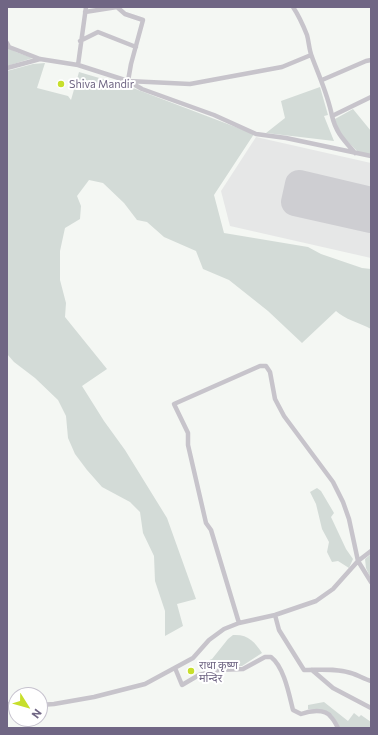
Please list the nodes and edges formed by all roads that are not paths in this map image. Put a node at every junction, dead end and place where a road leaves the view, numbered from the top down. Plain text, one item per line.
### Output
1 (117, 7) edge
2 (293, 7) edge
3 (86, 10) edge
4 (80, 41) junction
5 (7, 43) edge
6 (136, 46) junction
7 (311, 55) junction
8 (40, 59) junction
9 (371, 60) edge
10 (78, 65) junction
11 (7, 68) edge
12 (322, 80) junction
13 (128, 81) junction
14 (371, 97) edge
15 (332, 116) junction
16 (355, 153) junction
17 (371, 156) edge
18 (371, 551) edge
19 (358, 561) junction
20 (371, 582) edge
21 (275, 615) junction
22 (239, 623) junction
23 (175, 668) junction
24 (312, 670) junction
25 (371, 681) edge
26 (48, 704) edge
27 (371, 708) edge
28 (338, 728) edge

1 - 3 street
1 - 6 street
2 - 7 street
3 - 4 street
4 - 6 street
4 - 10 street
5 - 8 street
6 - 13 street
7 - 12 street
7 - 13 street
8 - 10 street
8 - 11 street
9 - 12 street
10 - 13 street
12 - 15 street
13 - 16 street
14 - 15 street
15 - 16 street
16 - 17 street
18 - 19 street
19 - 20 street
19 - 21 street
19 - 22 street
21 - 22 street
21 - 24 street
22 - 23 street
23 - 26 street
23 - 28 street
24 - 25 street
24 - 27 street

